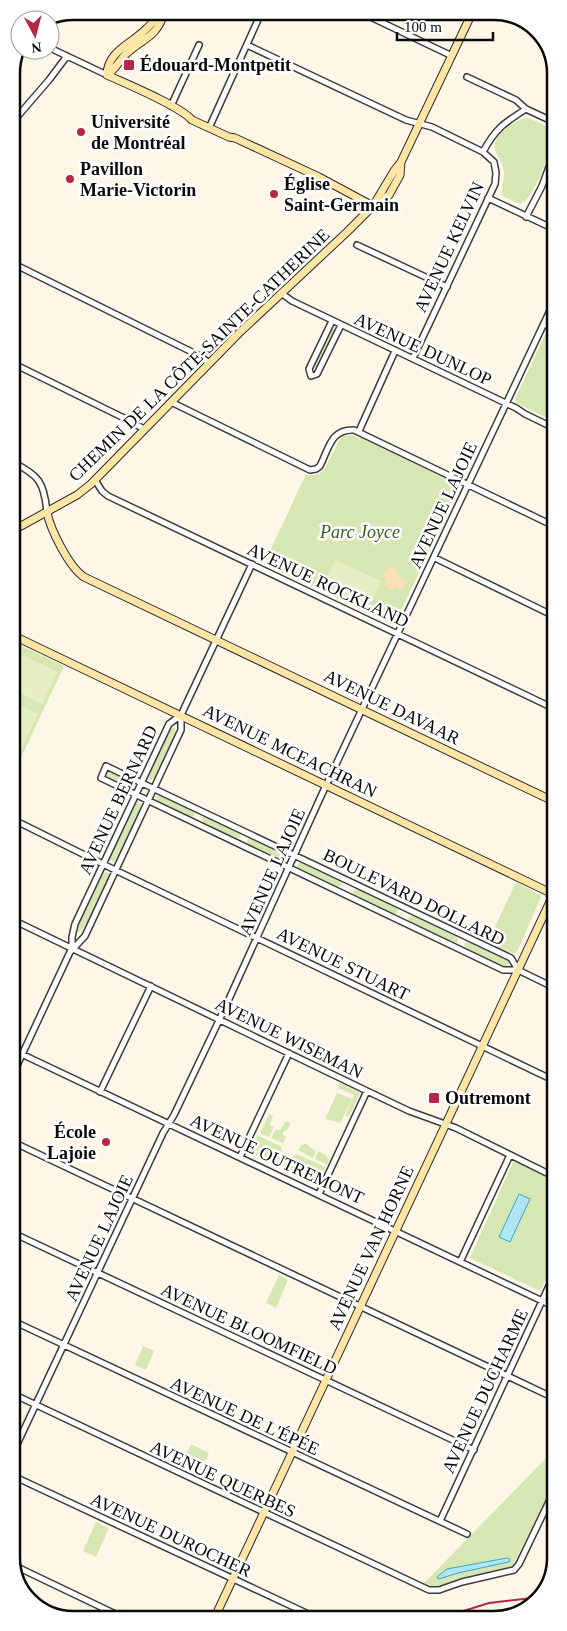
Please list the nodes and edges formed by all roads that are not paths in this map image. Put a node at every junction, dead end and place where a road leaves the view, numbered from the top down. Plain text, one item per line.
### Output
1 (155, 20) edge
2 (258, 20) edge
3 (377, 20) edge
4 (469, 20) edge
5 (199, 45) dead end
6 (247, 45) junction
7 (60, 53) edge
8 (67, 56) junction
9 (452, 56) junction
10 (108, 75) junction
11 (467, 77) dead end
12 (171, 106) junction
13 (526, 109) junction
14 (20, 114) edge
15 (547, 119) edge
16 (420, 123) junction
17 (210, 125) junction
18 (483, 152) junction
19 (547, 172) edge
20 (488, 198) junction
21 (373, 206) junction
22 (526, 217) junction
23 (547, 226) edge
24 (357, 245) dead end
25 (20, 267) edge
26 (447, 287) junction
27 (281, 293) junction
28 (547, 317) edge
29 (332, 320) junction
30 (544, 324) junction
31 (341, 325) junction
32 (547, 325) edge
33 (395, 351) junction
34 (413, 358) junction
35 (209, 363) junction
36 (20, 367) edge
37 (171, 402) junction
38 (506, 403) junction
39 (547, 424) edge
40 (144, 430) junction
41 (358, 431) junction
42 (20, 467) edge
43 (95, 480) junction
44 (468, 485) junction
45 (47, 512) junction
46 (547, 523) edge
47 (20, 527) edge
48 (434, 558) junction
49 (252, 564) junction
50 (547, 613) edge
51 (397, 634) junction
52 (20, 639) edge
53 (216, 640) junction
54 (547, 706) edge
55 (362, 710) junction
56 (181, 715) junction
57 (142, 783) junction
58 (326, 785) junction
59 (154, 788) junction
60 (136, 795) junction
61 (547, 798) edge
62 (148, 800) junction
63 (20, 823) edge
64 (294, 855) junction
65 (104, 864) junction
66 (289, 868) junction
67 (116, 870) junction
68 (547, 890) edge
69 (547, 908) edge
70 (20, 924) edge
71 (257, 938) junction
72 (72, 948) junction
73 (518, 970) junction
74 (547, 984) edge
75 (151, 986) junction
76 (219, 1019) junction
77 (482, 1046) junction
78 (289, 1053) junction
79 (22, 1054) junction
80 (20, 1058) edge
81 (547, 1077) edge
82 (367, 1091) junction
83 (100, 1092) junction
84 (169, 1124) junction
85 (445, 1124) junction
86 (20, 1145) edge
87 (510, 1155) junction
88 (240, 1157) junction
89 (547, 1173) edge
90 (319, 1194) junction
91 (133, 1198) junction
92 (396, 1231) junction
93 (20, 1236) edge
94 (460, 1262) junction
95 (98, 1272) junction
96 (547, 1292) edge
97 (543, 1301) junction
98 (547, 1303) edge
99 (361, 1306) junction
100 (20, 1324) edge
101 (64, 1345) junction
102 (508, 1377) junction
103 (326, 1380) junction
104 (547, 1395) edge
105 (20, 1397) edge
106 (36, 1404) junction
107 (20, 1438) edge
108 (474, 1450) junction
109 (292, 1452) junction
110 (20, 1479) edge
111 (547, 1506) edge
112 (264, 1513) junction
113 (440, 1521) junction
114 (467, 1534) dead end
115 (21, 1569) edge
116 (232, 1579) junction
117 (109, 1611) edge
118 (218, 1611) edge
119 (302, 1611) edge

1 - 10 street
2 - 6 street
3 - 9 street
4 - 9 street, CHEMIN DE LA CÔTE-SAINTE-CATHERINE
5 - 12 street
6 - 16 street
6 - 17 street
7 - 8 street
8 - 10 street
8 - 14 street
9 - 16 street, CHEMIN DE LA CÔTE-SAINTE-CATHERINE
10 - 12 street
11 - 13 street
12 - 17 street
13 - 15 street
13 - 18 street
16 - 18 street
16 - 21 street, CHEMIN DE LA CÔTE-SAINTE-CATHERINE
17 - 21 street
18 - 20 street, AVENUE KELVIN
19 - 22 street
20 - 22 street
20 - 26 street, AVENUE KELVIN
21 - 27 street, CHEMIN DE LA CÔTE-SAINTE-CATHERINE
22 - 23 street
24 - 26 street
25 - 35 street
26 - 34 street, AVENUE KELVIN
27 - 29 street, AVENUE DUNLOP
27 - 35 street, CHEMIN DE LA CÔTE-SAINTE-CATHERINE
28 - 30 street, AVENUE LAJOIE
29 - 31 street, AVENUE DUNLOP
29 - 31 street
30 - 32 street
30 - 38 street, AVENUE LAJOIE
31 - 33 street, AVENUE DUNLOP
33 - 34 street, AVENUE DUNLOP
33 - 41 street
34 - 38 street, AVENUE DUNLOP
35 - 37 street, CHEMIN DE LA CÔTE-SAINTE-CATHERINE
36 - 40 street
37 - 40 street, CHEMIN DE LA CÔTE-SAINTE-CATHERINE
37 - 41 street
38 - 39 street, AVENUE DUNLOP
38 - 44 street, AVENUE LAJOIE
40 - 43 street, CHEMIN DE LA CÔTE-SAINTE-CATHERINE
41 - 44 street
42 - 45 street
43 - 45 street, CHEMIN DE LA CÔTE-SAINTE-CATHERINE
43 - 49 street, AVENUE ROCKLAND
44 - 46 street
44 - 48 street, AVENUE LAJOIE
45 - 47 street, CHEMIN DE LA CÔTE-SAINTE-CATHERINE
45 - 53 street, AVENUE DAVAAR
48 - 50 street
48 - 51 street, AVENUE LAJOIE
49 - 51 street, AVENUE ROCKLAND
49 - 53 street
51 - 54 street, AVENUE ROCKLAND
51 - 55 street, AVENUE LAJOIE
52 - 56 street, AVENUE MCEACHRAN
53 - 55 street, AVENUE DAVAAR
53 - 56 street
55 - 58 street, AVENUE LAJOIE
55 - 61 street, AVENUE DAVAAR
56 - 57 street, AVENUE BERNARD
56 - 58 street, AVENUE MCEACHRAN
56 - 59 street, AVENUE BERNARD
57 - 59 street, BOULEVARD DOLLARD
57 - 60 street, AVENUE BERNARD
57 - 60 street, BOULEVARD DOLLARD
58 - 64 street, AVENUE LAJOIE
58 - 68 street, AVENUE MCEACHRAN
59 - 62 street, AVENUE BERNARD
59 - 64 street, BOULEVARD DOLLARD
60 - 62 street, BOULEVARD DOLLARD
60 - 65 street, AVENUE BERNARD
62 - 66 street, BOULEVARD DOLLARD
62 - 67 street, AVENUE BERNARD
63 - 65 street, AVENUE STUART
64 - 66 street, AVENUE LAJOIE
64 - 73 street, BOULEVARD DOLLARD
65 - 67 street, AVENUE STUART
65 - 72 street, AVENUE BERNARD
66 - 71 street, AVENUE LAJOIE
66 - 73 street, BOULEVARD DOLLARD
67 - 71 street, AVENUE STUART
67 - 72 street, AVENUE BERNARD
69 - 73 street, AVENUE VAN HORNE
70 - 72 street, AVENUE WISEMAN
71 - 76 street, AVENUE LAJOIE
71 - 77 street, AVENUE STUART
72 - 75 street, AVENUE WISEMAN
72 - 79 street, AVENUE BERNARD
73 - 74 street
73 - 77 street, AVENUE VAN HORNE
75 - 76 street, AVENUE WISEMAN
75 - 83 street
76 - 78 street, AVENUE WISEMAN
76 - 84 street, AVENUE LAJOIE
77 - 81 street, AVENUE STUART
77 - 85 street, AVENUE VAN HORNE
78 - 82 street, AVENUE WISEMAN
78 - 88 street
79 - 80 street, AVENUE BERNARD
79 - 83 street, AVENUE OUTREMONT
82 - 85 street, AVENUE WISEMAN
82 - 90 street
83 - 84 street, AVENUE OUTREMONT
84 - 88 street, AVENUE OUTREMONT
84 - 91 street, AVENUE LAJOIE
85 - 87 street, AVENUE WISEMAN
85 - 92 street, AVENUE VAN HORNE
86 - 91 street
87 - 89 street, AVENUE WISEMAN
87 - 94 street
88 - 90 street, AVENUE OUTREMONT
90 - 92 street, AVENUE OUTREMONT
91 - 95 street, AVENUE LAJOIE
91 - 99 street
92 - 94 street, AVENUE OUTREMONT
92 - 99 street, AVENUE VAN HORNE
93 - 95 street, AVENUE BLOOMFIELD
94 - 97 street, AVENUE OUTREMONT
95 - 101 street, AVENUE LAJOIE
95 - 103 street, AVENUE BLOOMFIELD
96 - 97 street, AVENUE DUCHARME
97 - 98 street, AVENUE OUTREMONT
97 - 102 street, AVENUE DUCHARME
99 - 102 street
99 - 103 street, AVENUE VAN HORNE
100 - 101 street, AVENUE DE L'ÉPÉE
101 - 106 street, AVENUE LAJOIE
101 - 109 street, AVENUE DE L'ÉPÉE
102 - 104 street
102 - 108 street, AVENUE DUCHARME
103 - 108 street, AVENUE BLOOMFIELD
103 - 109 street, AVENUE VAN HORNE
105 - 106 street, AVENUE QUERBES
106 - 107 street, AVENUE LAJOIE
106 - 112 street, AVENUE QUERBES
108 - 113 street, AVENUE DUCHARME
109 - 112 street, AVENUE VAN HORNE
109 - 113 street, AVENUE DE L'ÉPÉE
110 - 116 street, AVENUE DUROCHER
111 - 112 street, AVENUE QUERBES
112 - 116 street, AVENUE VAN HORNE
113 - 114 street, AVENUE DE L'ÉPÉE
115 - 117 street
116 - 118 street, AVENUE VAN HORNE
116 - 119 street, AVENUE DUROCHER

